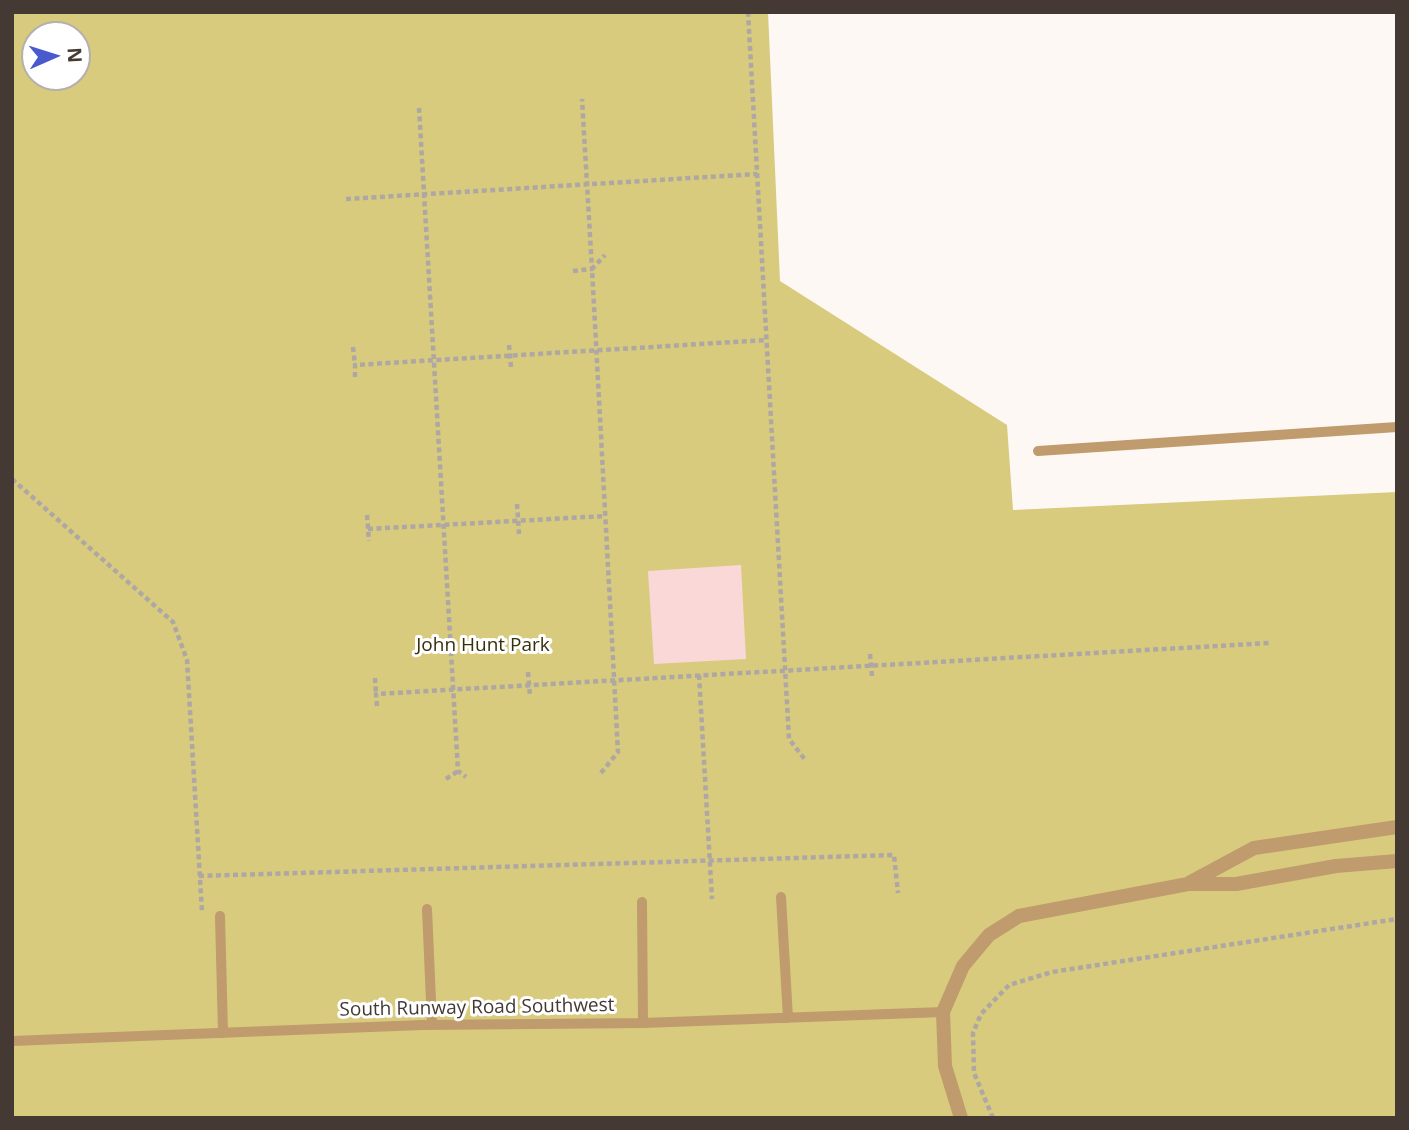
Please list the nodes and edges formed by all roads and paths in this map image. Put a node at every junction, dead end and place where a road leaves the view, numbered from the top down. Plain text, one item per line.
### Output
1 (748, 12) edge
2 (582, 99) dead end
3 (419, 108) dead end
4 (757, 174) junction
5 (587, 184) junction
6 (423, 194) junction
7 (346, 199) dead end
8 (605, 255) dead end
9 (592, 269) junction
10 (573, 271) dead end
11 (767, 340) junction
12 (509, 345) dead end
13 (353, 347) dead end
14 (596, 350) junction
15 (510, 355) junction
16 (433, 360) junction
17 (355, 365) junction
18 (511, 367) dead end
19 (355, 377) dead end
20 (1397, 428) edge
21 (1038, 451) dead end
22 (12, 479) edge
23 (517, 504) dead end
24 (367, 514) dead end
25 (605, 516) junction
26 (518, 521) junction
27 (443, 525) junction
28 (368, 529) junction
29 (519, 534) dead end
30 (369, 541) dead end
31 (1269, 643) dead end
32 (870, 654) dead end
33 (871, 665) junction
34 (785, 670) junction
35 (528, 672) dead end
36 (699, 675) junction
37 (872, 676) dead end
38 (375, 678) dead end
39 (614, 680) junction
40 (529, 685) junction
41 (453, 690) junction
42 (376, 694) junction
43 (530, 696) dead end
44 (377, 706) dead end
45 (806, 761) dead end
46 (458, 771) junction
47 (601, 773) dead end
48 (466, 777) dead end
49 (446, 779) dead end
50 (1397, 827) edge
51 (1397, 861) edge
52 (710, 862) junction
53 (199, 876) junction
54 (1188, 884) junction
55 (898, 893) dead end
56 (781, 897) dead end
57 (712, 899) dead end
58 (642, 902) dead end
59 (427, 909) dead end
60 (220, 916) dead end
61 (203, 917) dead end
62 (1397, 919) edge
63 (943, 1012) junction
64 (788, 1018) junction
65 (643, 1023) junction
66 (432, 1024) junction
67 (223, 1033) junction
68 (12, 1041) edge
69 (961, 1118) edge
70 (993, 1118) edge

1 - 4 path
2 - 5 path
3 - 6 path
4 - 5 path
4 - 11 path
5 - 6 path
5 - 9 path
6 - 7 path
6 - 16 path
8 - 9 path
9 - 10 path
9 - 14 path
11 - 14 path
11 - 34 path
12 - 15 path
13 - 17 path
14 - 15 path
14 - 25 path
15 - 16 path
15 - 18 path
16 - 17 path
16 - 27 path
17 - 19 path
20 - 21 lane
22 - 53 path
23 - 26 path
24 - 28 path
25 - 26 path
25 - 39 path
26 - 27 path
26 - 29 path
27 - 28 path
27 - 41 path
28 - 30 path
31 - 33 path
32 - 33 path
33 - 34 path
33 - 37 path
34 - 36 path
34 - 45 path
35 - 40 path
36 - 39 path
36 - 52 path
38 - 42 path
39 - 40 path
39 - 47 path
40 - 41 path
40 - 43 path
41 - 42 path
41 - 46 path
42 - 44 path
46 - 48 path
46 - 49 path
50 - 54 street
51 - 54 street
52 - 53 path
52 - 55 path
52 - 57 path
53 - 61 path
54 - 63 street
56 - 64 lane
58 - 65 lane
59 - 66 lane
60 - 67 lane
62 - 70 path
63 - 64 lane, South Runway Road Southwest
63 - 69 street
64 - 65 lane, South Runway Road Southwest
65 - 66 lane, South Runway Road Southwest
66 - 67 lane, South Runway Road Southwest
67 - 68 lane, South Runway Road Southwest

